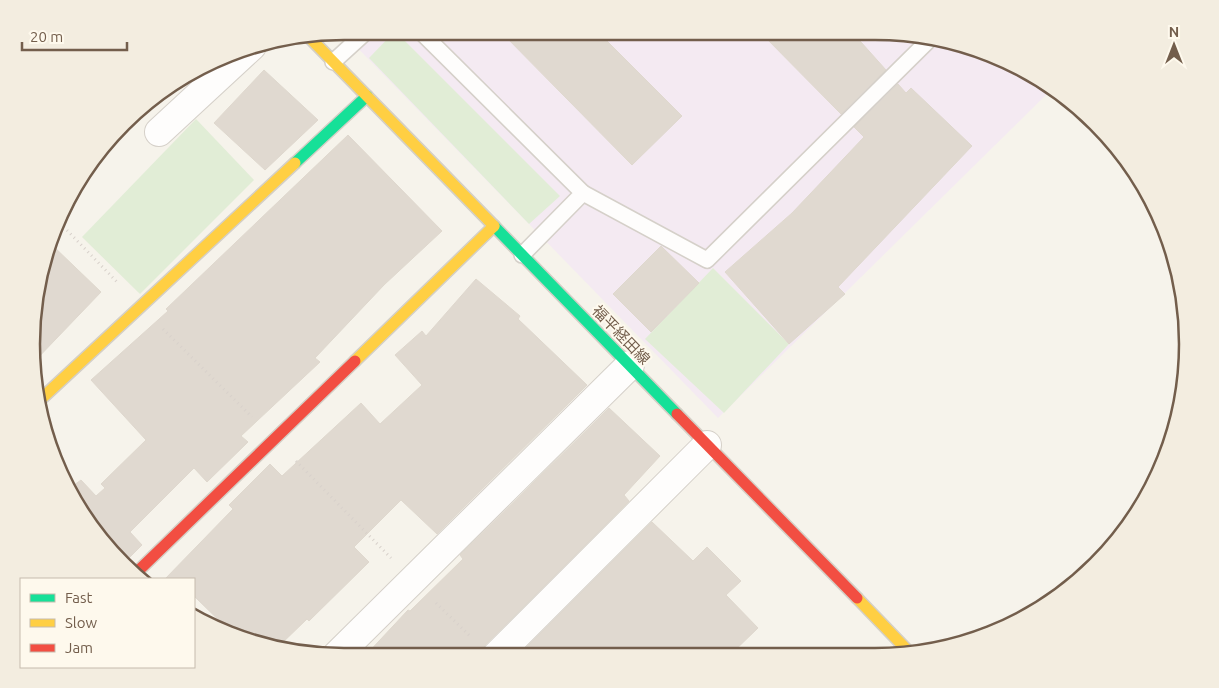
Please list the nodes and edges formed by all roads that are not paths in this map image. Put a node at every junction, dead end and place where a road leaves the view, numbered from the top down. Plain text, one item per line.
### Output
1 (357, 40) edge
2 (429, 40) edge
3 (314, 42) edge
4 (924, 44) edge
5 (238, 59) edge
6 (333, 62) junction
7 (366, 96) junction
8 (159, 132) dead end
9 (583, 193) junction
10 (494, 226) junction
11 (522, 255) junction
12 (630, 365) junction
13 (45, 396) edge
14 (707, 445) junction
15 (140, 569) edge
16 (903, 646) edge
17 (344, 648) edge
18 (504, 648) edge

1 - 6 lane
2 - 9 lane
3 - 6 street, 福平経田線
4 - 9 lane
5 - 8 street
6 - 7 street, 福平経田線
7 - 10 street, 福平経田線
7 - 13 street
9 - 11 lane
10 - 11 street, 福平経田線
10 - 15 street
11 - 12 street, 福平経田線
12 - 14 street, 福平経田線
12 - 17 street
14 - 16 street, 福平経田線
14 - 18 street

